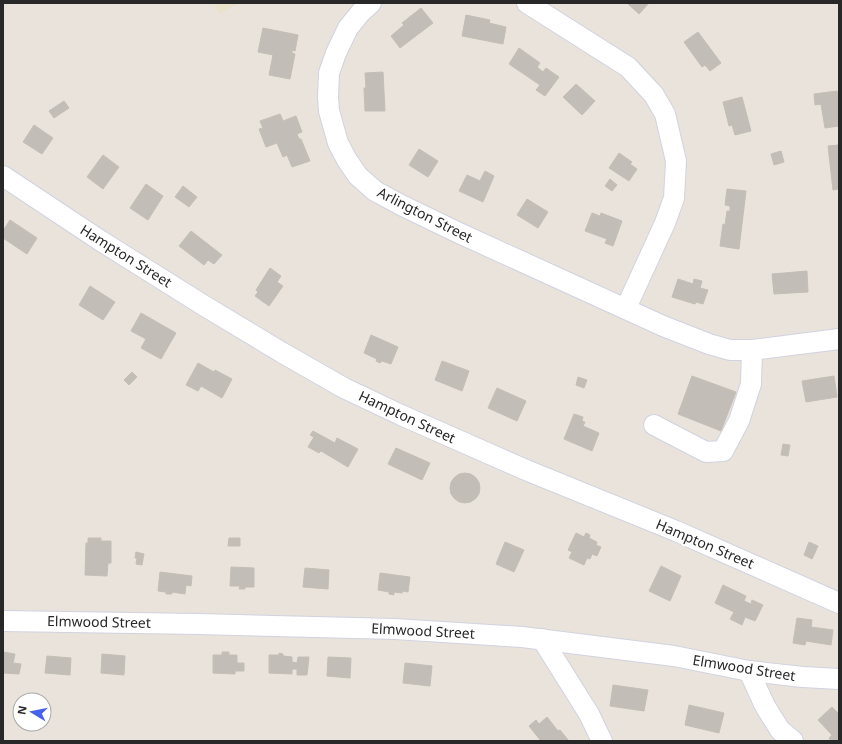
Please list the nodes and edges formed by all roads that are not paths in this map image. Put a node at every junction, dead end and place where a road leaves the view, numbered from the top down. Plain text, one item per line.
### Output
1 (371, 3) edge
2 (527, 3) edge
3 (3, 176) edge
4 (626, 308) junction
5 (839, 339) edge
6 (752, 350) junction
7 (654, 425) dead end
8 (839, 602) edge
9 (3, 621) edge
10 (542, 639) junction
11 (749, 671) junction
12 (839, 679) edge
13 (602, 741) edge
14 (793, 741) edge

1 - 4 street, Arlington Street
2 - 4 street
3 - 8 street, Hampton Street
4 - 6 street, Arlington Street
5 - 6 street, Arlington Street
6 - 7 street
9 - 10 street, Elmwood Street
10 - 11 street, Elmwood Street
10 - 13 street
11 - 12 street, Elmwood Street
11 - 14 street

